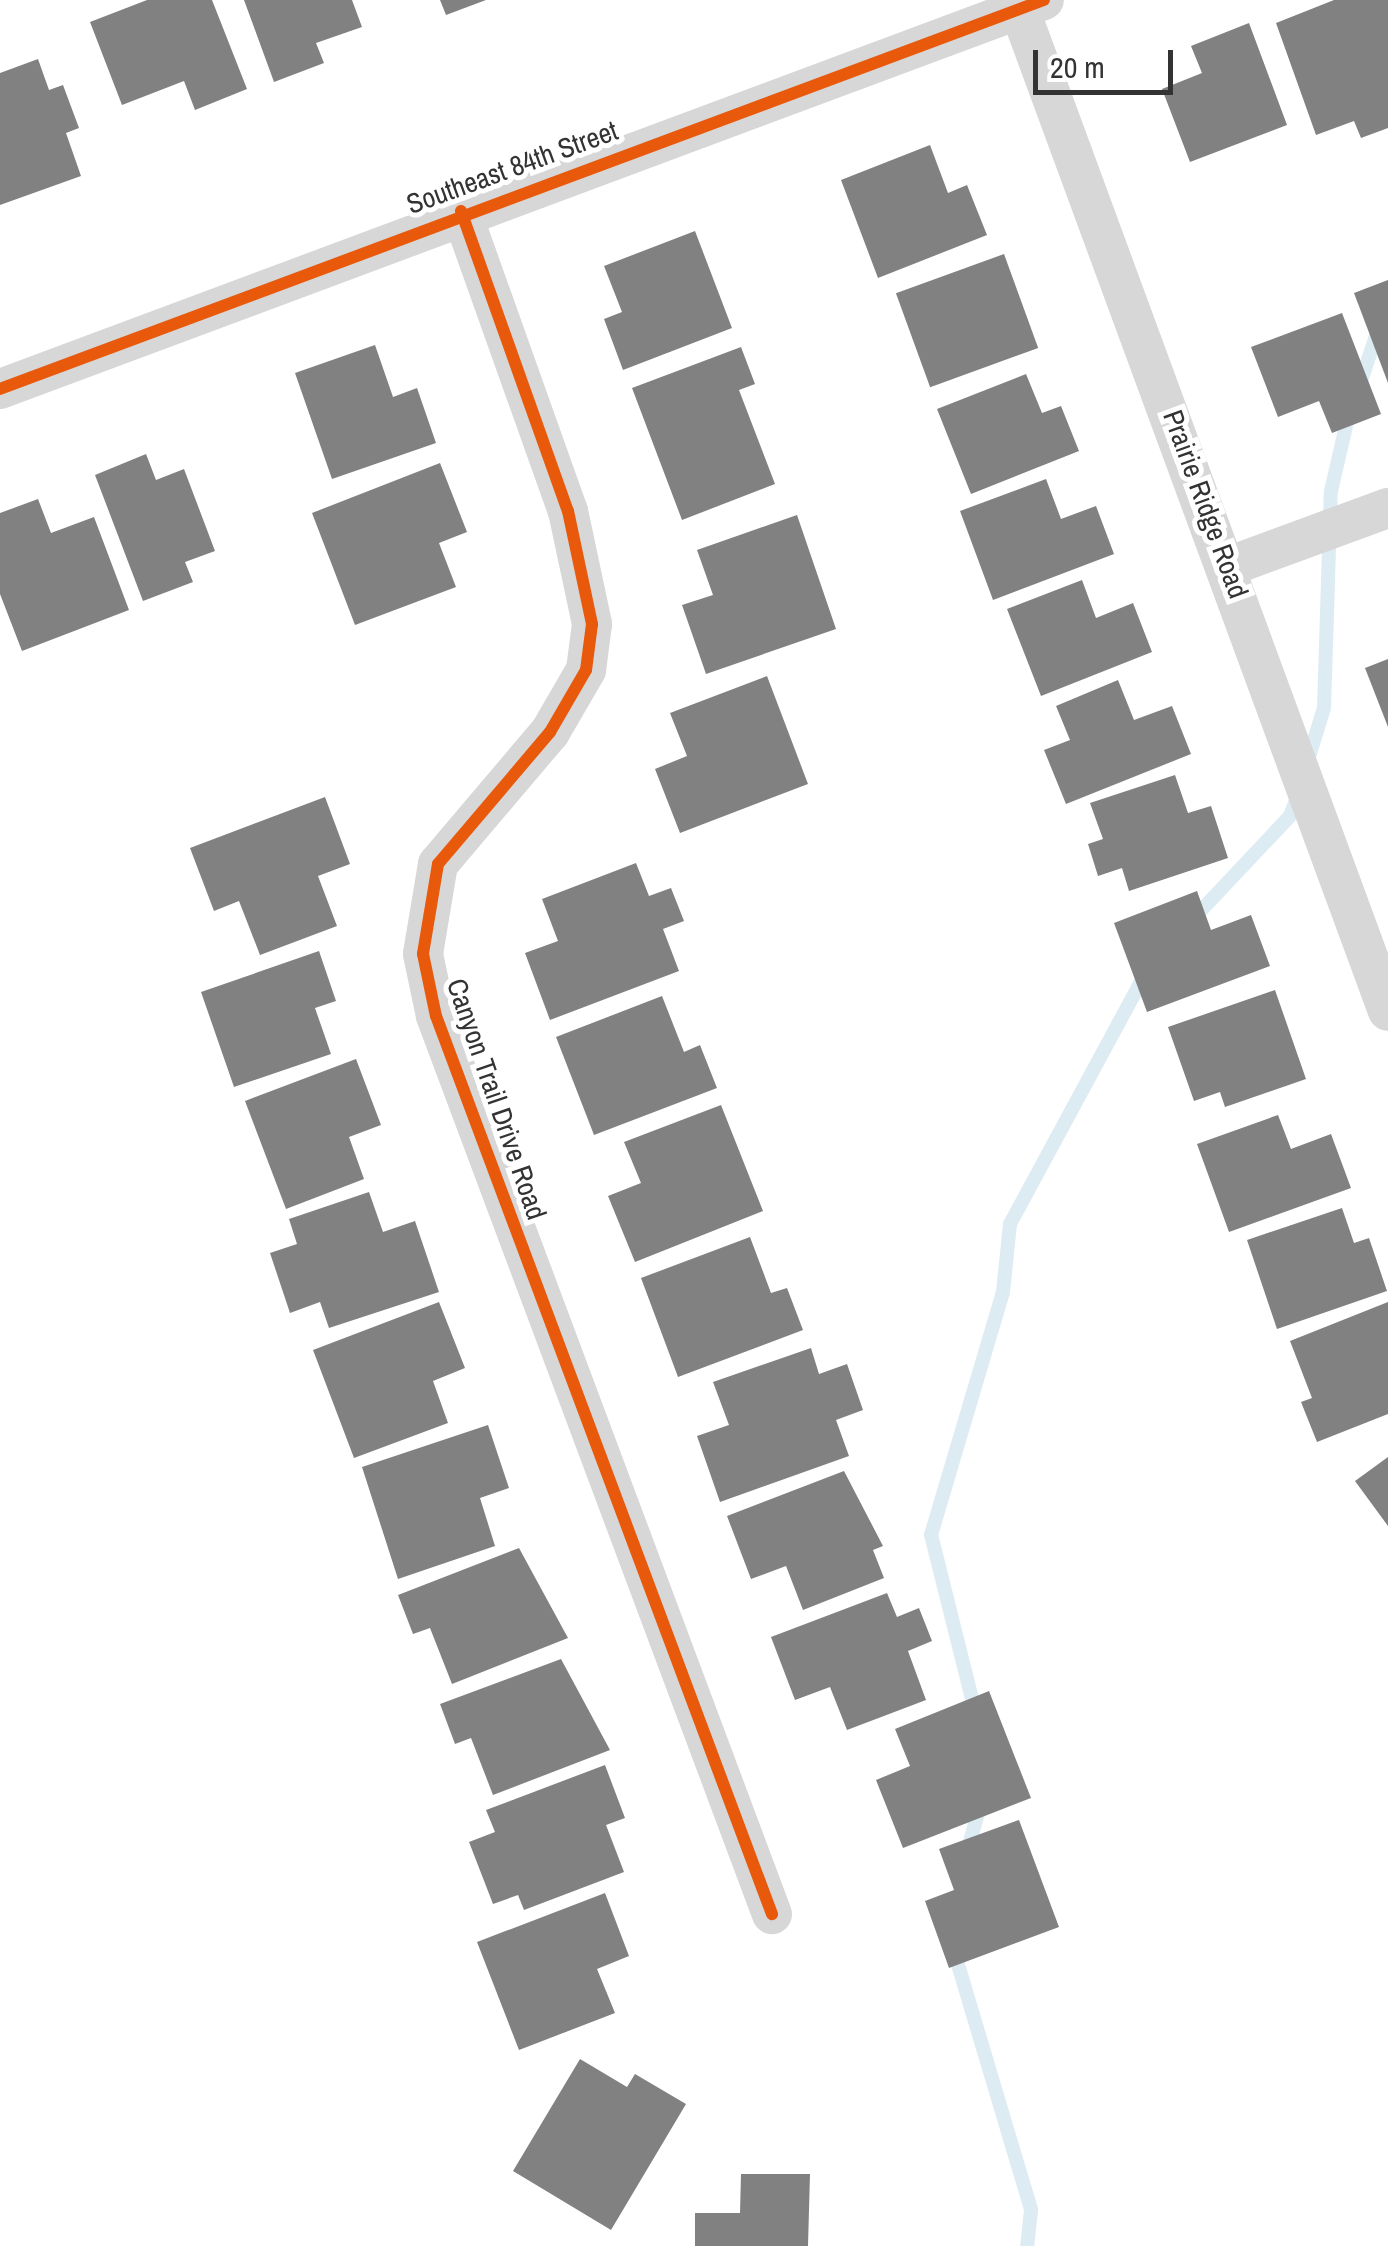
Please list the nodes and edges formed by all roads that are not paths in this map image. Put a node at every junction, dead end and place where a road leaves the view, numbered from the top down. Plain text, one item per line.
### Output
1 (1027, 3) edge
2 (461, 211) junction
3 (0, 389) edge
4 (1388, 508) edge
5 (1230, 566) junction
6 (1388, 1011) edge
7 (772, 1914) dead end

1 - 2 street, Southeast 84th Street
1 - 5 street, Prairie Ridge Road
2 - 3 street, Southeast 84th Street
2 - 7 street, Canyon Trail Drive Road
4 - 5 street
5 - 6 street, Prairie Ridge Road

